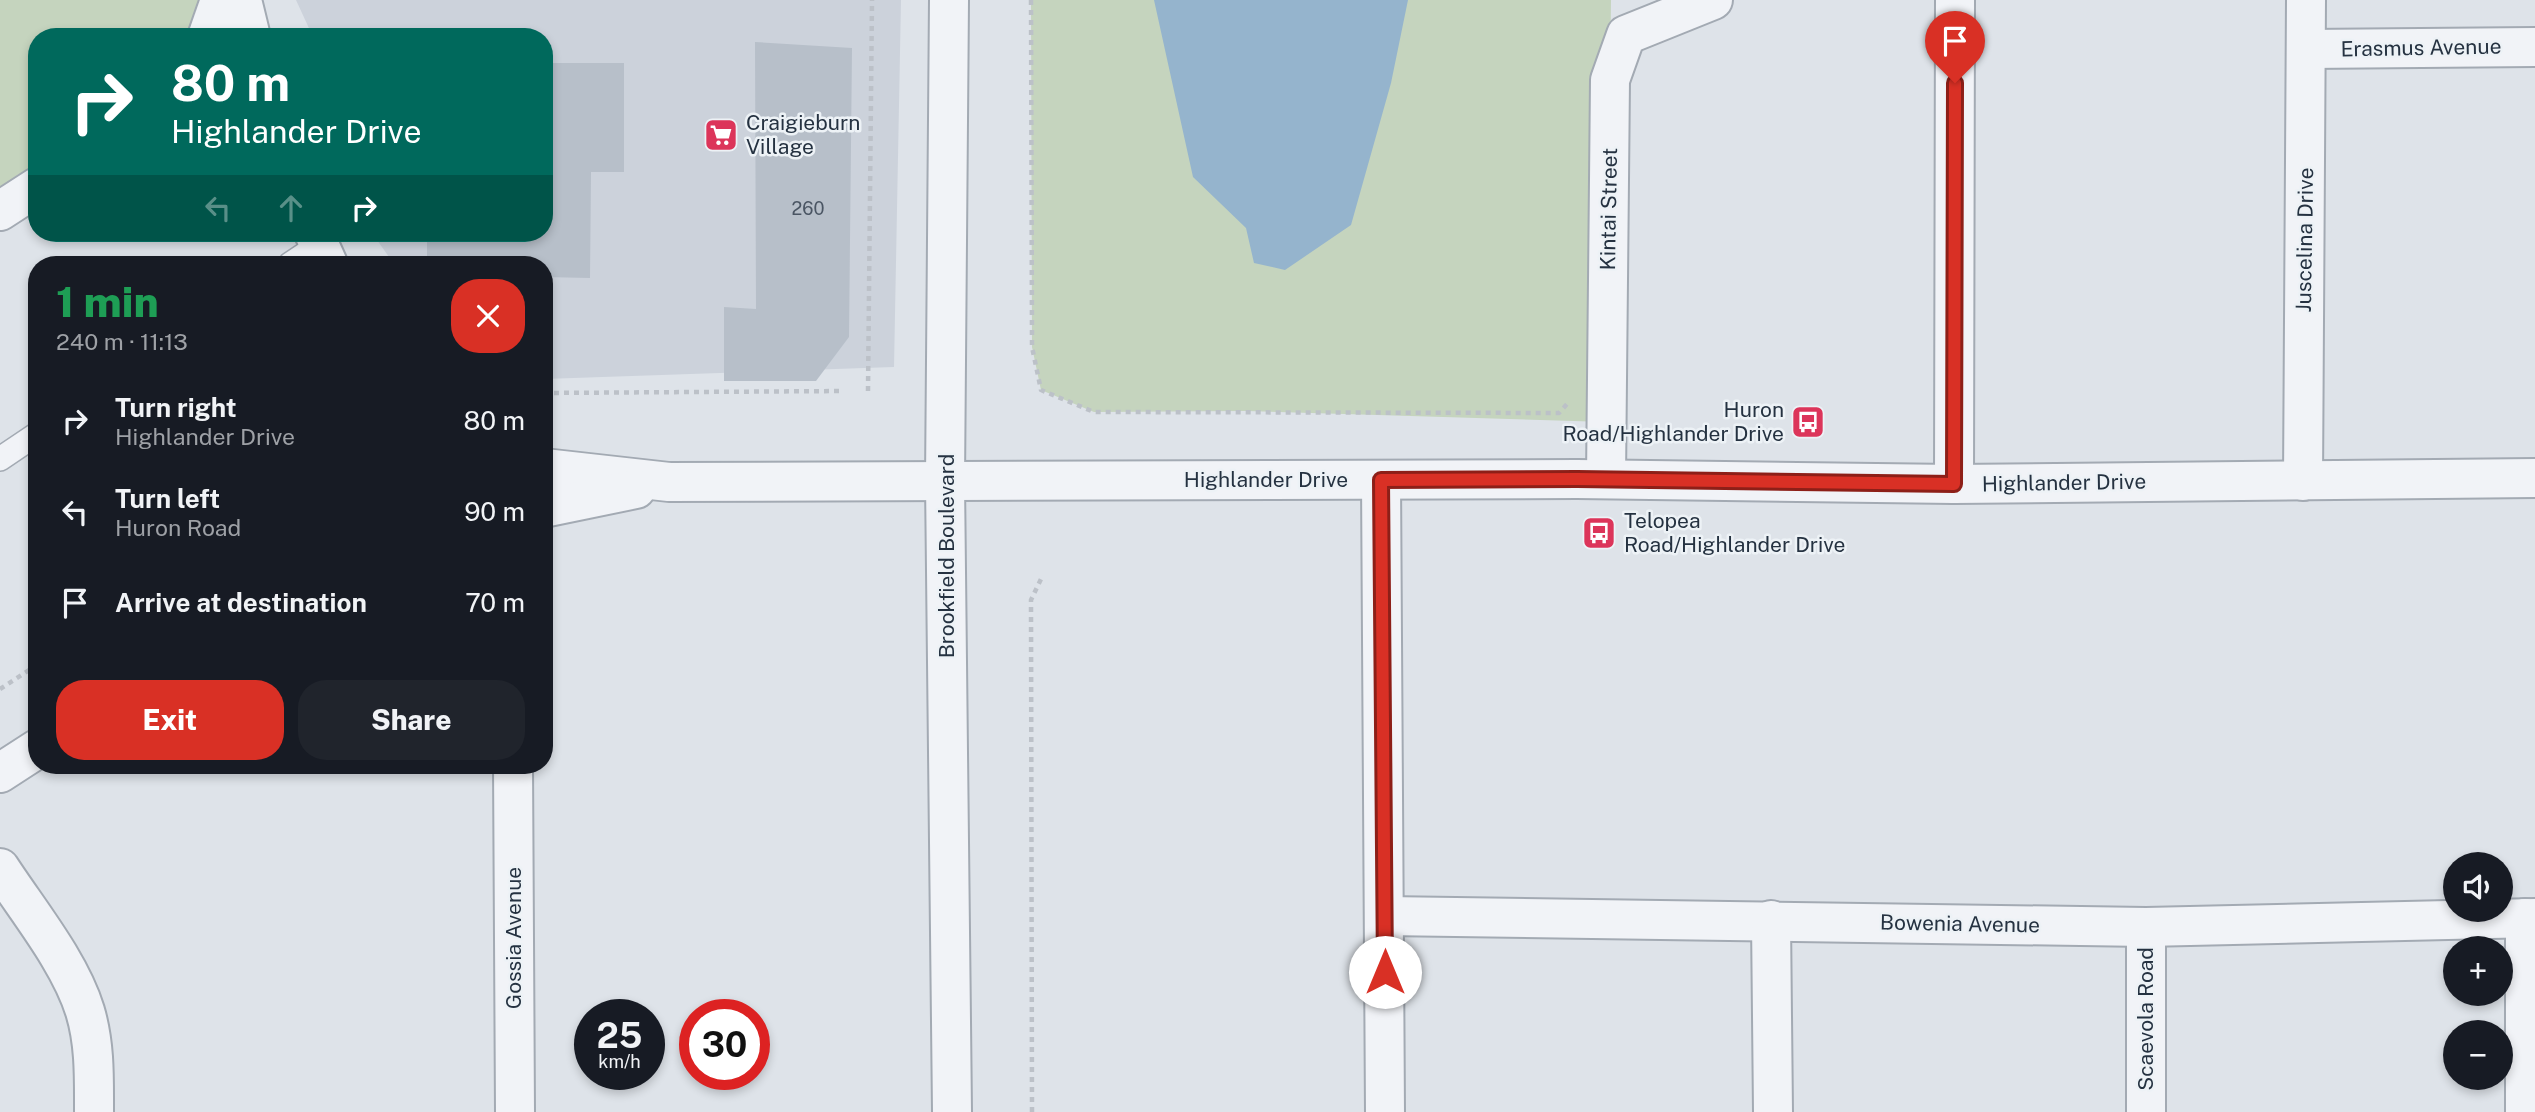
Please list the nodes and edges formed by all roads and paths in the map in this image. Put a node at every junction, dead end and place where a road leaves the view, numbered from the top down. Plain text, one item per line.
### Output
1 (220, 0) edge
2 (242, 0) edge
3 (872, 0) edge
4 (949, 0) edge
5 (1031, 0) edge
6 (1713, 0) edge
7 (1955, 0) edge
8 (2306, 0) edge
9 (210, 28) edge
10 (249, 28) edge
11 (2535, 47) edge
12 (2307, 49) junction
13 (28, 193) edge
14 (0, 211) edge
15 (843, 391) dead end
16 (868, 391) dead end
17 (553, 393) edge
18 (1607, 394) junction
19 (28, 440) edge
20 (0, 458) edge
21 (553, 468) edge
22 (2535, 478) edge
23 (1606, 479) junction
24 (1381, 480) junction
25 (945, 481) junction
26 (2303, 481) junction
27 (669, 482) junction
28 (1954, 484) junction
29 (553, 506) edge
30 (1041, 579) dead end
31 (28, 671) edge
32 (0, 689) edge
33 (28, 755) edge
34 (0, 773) edge
35 (513, 774) edge
36 (0, 868) edge
37 (1385, 916) junction
38 (2530, 918) edge
39 (1771, 920) junction
40 (2146, 927) junction
41 (94, 1112) edge
42 (515, 1112) edge
43 (952, 1112) edge
44 (1032, 1112) edge
45 (1385, 1112) edge
46 (1773, 1112) edge
47 (2146, 1112) edge
48 (2525, 1112) edge

1 - 9 street
2 - 10 street
3 - 16 path
4 - 25 street, Brookfield Boulevard
5 - 18 path
6 - 18 street, Kintai Street
7 - 28 street
8 - 12 street, Juscelina Drive
11 - 12 street, Erasmus Avenue
12 - 26 street, Juscelina Drive
13 - 14 street
15 - 17 path
18 - 23 street, Kintai Street
19 - 20 lane
21 - 27 street, Highlander Drive
22 - 26 street, Highlander Drive
23 - 24 street, Highlander Drive
23 - 28 street, Highlander Drive
24 - 25 street, Highlander Drive
24 - 37 street
25 - 27 street, Highlander Drive
25 - 43 street, Brookfield Boulevard
26 - 28 street, Highlander Drive
27 - 29 street, Highlander Drive
30 - 44 path
31 - 32 path
33 - 34 street
35 - 42 street, Gossia Avenue
36 - 41 street
37 - 39 street, Bowenia Avenue
37 - 45 street
38 - 40 street, Bowenia Avenue
38 - 48 street
39 - 40 street, Bowenia Avenue
39 - 46 street
40 - 47 street, Scaevola Road

